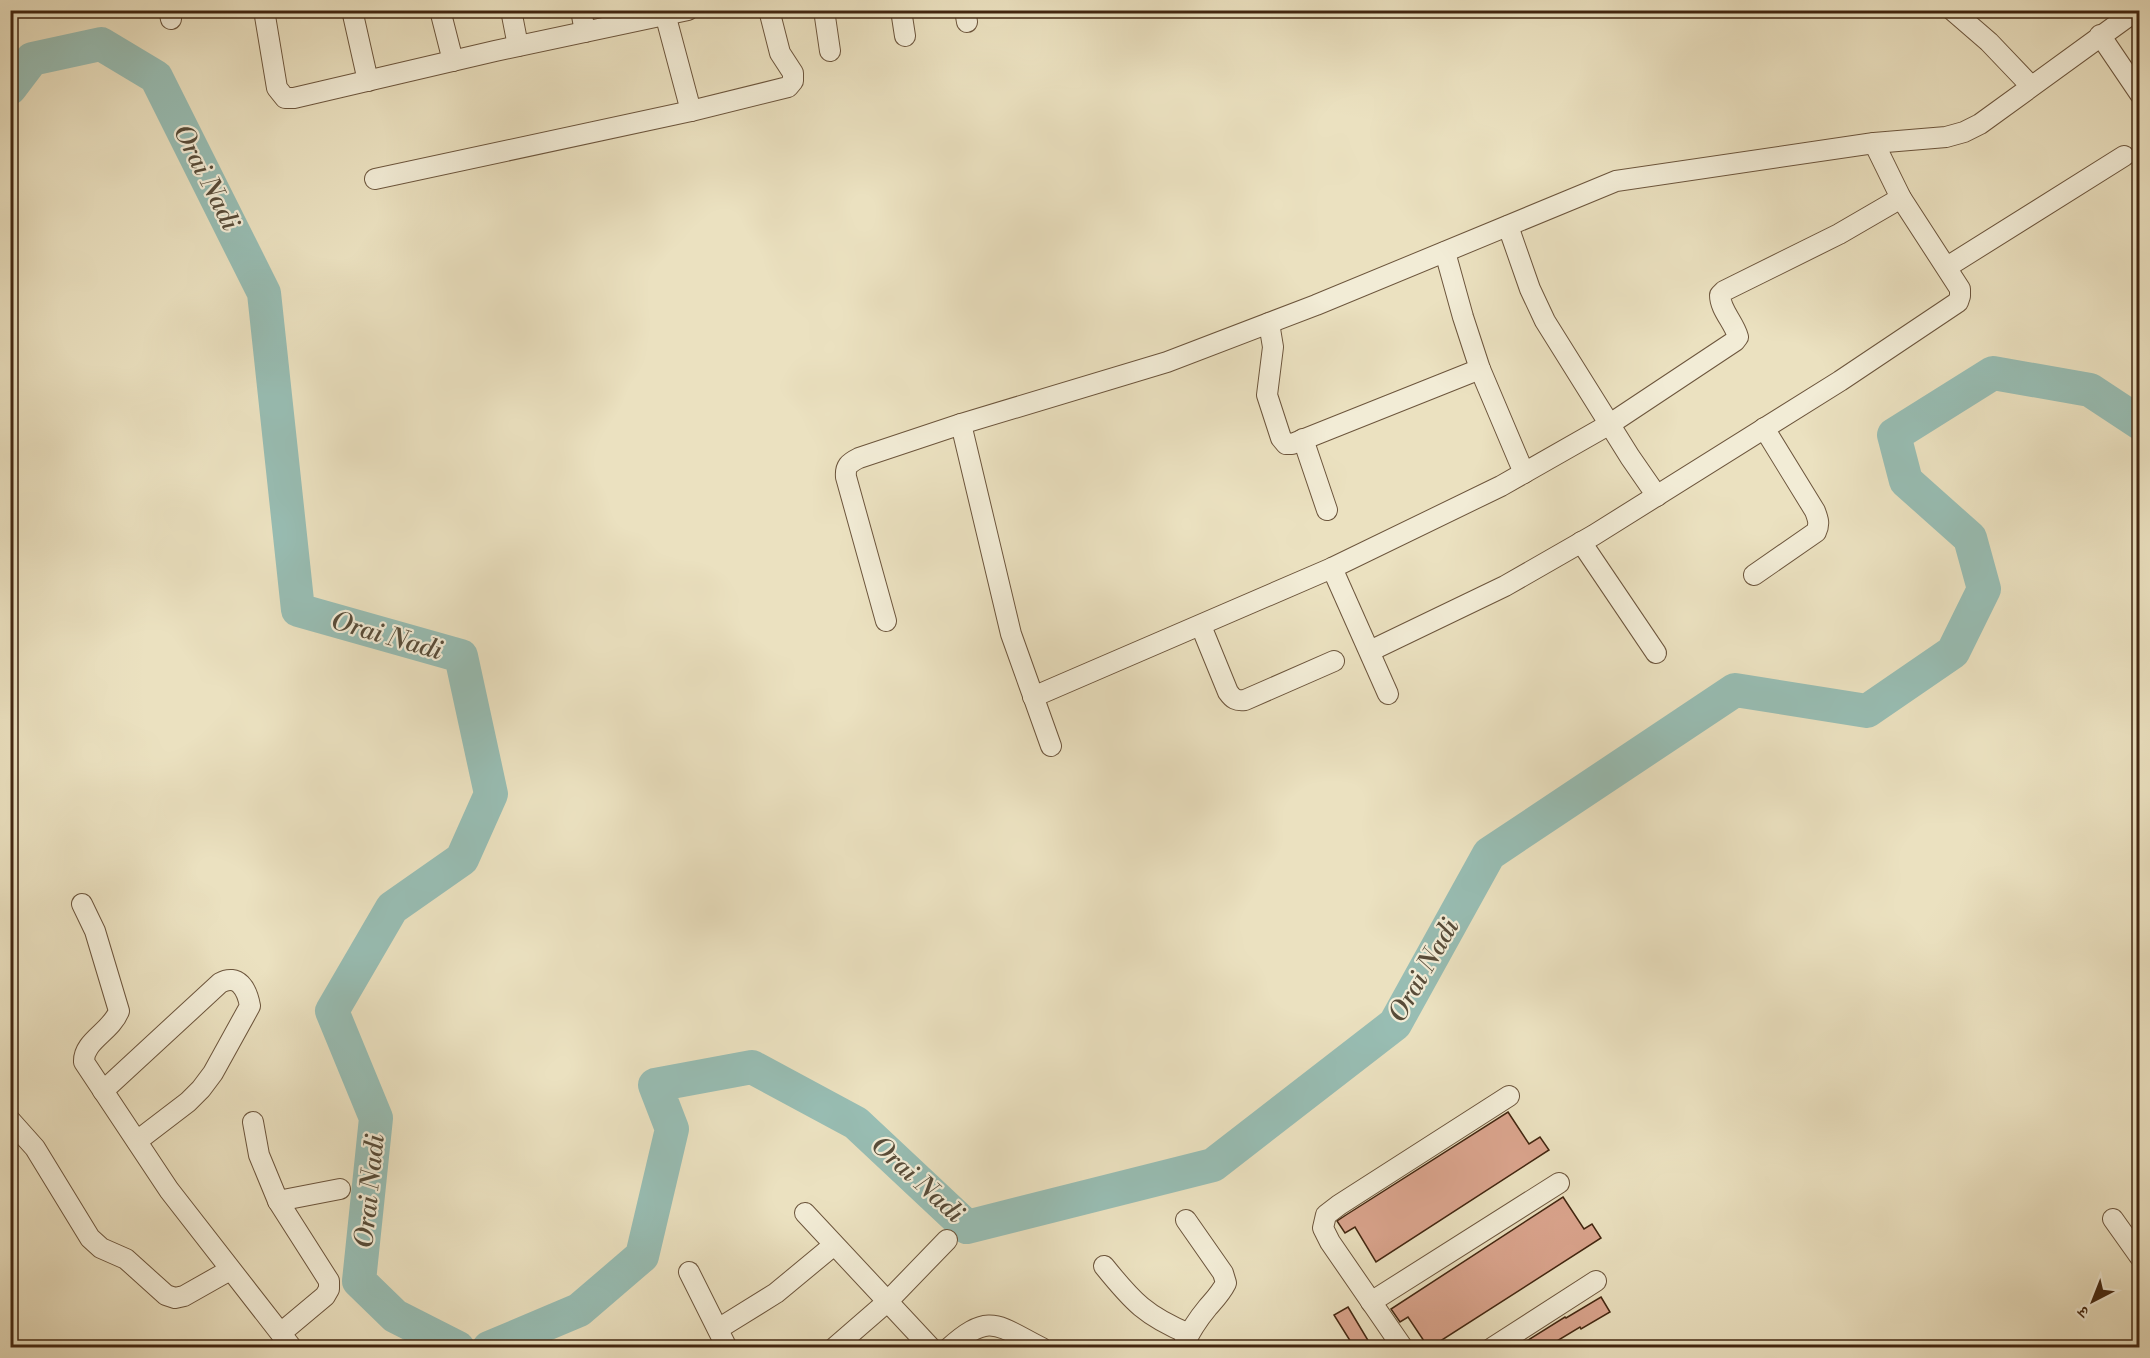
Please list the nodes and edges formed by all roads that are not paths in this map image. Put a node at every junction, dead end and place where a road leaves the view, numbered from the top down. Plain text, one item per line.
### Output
1 (264, 10) edge
2 (352, 10) edge
3 (440, 10) edge
4 (511, 10) edge
5 (581, 10) edge
6 (688, 10) edge
7 (769, 10) edge
8 (824, 10) edge
9 (901, 10) edge
10 (1952, 10) edge
11 (2137, 10) edge
12 (664, 13) edge
13 (585, 32) junction
14 (2100, 35) junction
15 (905, 36) dead end
16 (518, 46) junction
17 (830, 51) dead end
18 (453, 61) junction
19 (368, 81) junction
20 (2031, 86) junction
21 (2139, 94) edge
22 (691, 111) junction
23 (1874, 143) junction
24 (2124, 156) dead end
25 (375, 179) dead end
26 (1901, 198) junction
27 (1508, 226) junction
28 (1445, 252) junction
29 (1947, 267) junction
30 (1269, 323) junction
31 (1480, 369) junction
32 (961, 424) junction
33 (1610, 424) junction
34 (1764, 428) junction
35 (1303, 439) junction
36 (1524, 473) junction
37 (1657, 495) junction
38 (1327, 510) dead end
39 (1581, 542) junction
40 (1332, 568) junction
41 (1754, 574) dead end
42 (886, 621) dead end
43 (1201, 626) junction
44 (1370, 651) junction
45 (1656, 653) dead end
46 (1334, 661) dead end
47 (1388, 694) dead end
48 (1032, 697) junction
49 (1052, 746) dead end
50 (82, 904) dead end
51 (103, 1091) junction
52 (1509, 1096) dead end
53 (10, 1120) edge
54 (253, 1122) dead end
55 (137, 1141) junction
56 (1559, 1184) dead end
57 (340, 1189) dead end
58 (278, 1201) junction
59 (805, 1213) dead end
60 (2113, 1219) dead end
61 (1186, 1220) dead end
62 (947, 1240) dead end
63 (834, 1245) junction
64 (2139, 1257) edge
65 (1104, 1266) dead end
66 (230, 1270) junction
67 (688, 1272) dead end
68 (1596, 1281) dead end
69 (887, 1302) junction
70 (1371, 1302) junction
71 (718, 1329) junction
72 (283, 1341) edge
73 (1185, 1341) edge
74 (957, 1344) edge
75 (727, 1347) edge
76 (834, 1347) edge
77 (931, 1347) edge
78 (1041, 1347) edge
79 (1402, 1347) edge
80 (1492, 1347) edge

1 - 19 street
2 - 19 street
3 - 18 street
4 - 16 street
5 - 13 street
6 - 12 street
7 - 22 street
8 - 17 street
9 - 15 street
10 - 20 street
11 - 14 street
12 - 13 street
12 - 22 street
13 - 16 street
14 - 20 street
14 - 21 street
16 - 18 street
18 - 19 street
20 - 23 street
22 - 25 street
23 - 26 street
23 - 27 street
24 - 29 street
26 - 29 street
26 - 33 street
27 - 28 street
27 - 33 street
28 - 30 street
28 - 31 street
29 - 34 street
30 - 32 street
30 - 35 street
31 - 35 street
31 - 36 street
32 - 42 street
32 - 48 street
33 - 36 street
33 - 37 street
34 - 37 street
34 - 41 street
35 - 38 street
36 - 40 street
37 - 39 street
39 - 44 street
39 - 45 street
40 - 43 street
40 - 44 street
43 - 46 street
43 - 48 street
44 - 47 street
48 - 49 street
50 - 51 street
51 - 55 street
51 - 55 street
52 - 70 street
53 - 66 street
54 - 58 street
55 - 66 street
56 - 70 street
57 - 58 street
58 - 72 street
59 - 63 street
60 - 64 street
61 - 73 street
62 - 69 street
63 - 69 street
63 - 71 street
65 - 73 street
66 - 72 street
67 - 71 street
68 - 80 street
69 - 76 street
69 - 77 street
70 - 79 street
71 - 75 street
74 - 78 street

